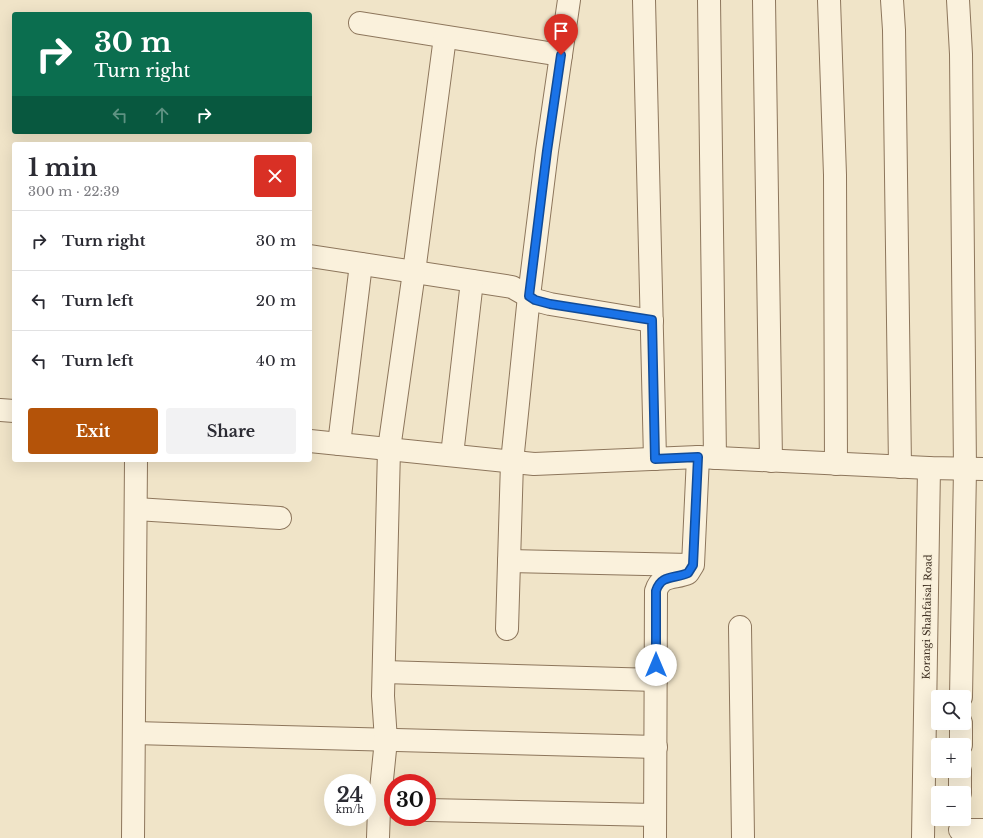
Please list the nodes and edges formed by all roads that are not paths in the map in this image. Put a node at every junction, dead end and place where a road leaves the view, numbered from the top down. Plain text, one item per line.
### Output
1 (569, 0) edge
2 (644, 0) edge
3 (709, 0) edge
4 (764, 0) edge
5 (829, 0) edge
6 (892, 0) edge
7 (958, 0) edge
8 (360, 23) dead end
9 (445, 37) junction
10 (561, 55) junction
11 (312, 256) edge
12 (361, 264) junction
13 (414, 272) junction
14 (472, 280) junction
15 (529, 296) junction
16 (652, 320) junction
17 (0, 410) edge
18 (12, 411) edge
19 (312, 441) edge
20 (339, 444) junction
21 (389, 449) junction
22 (452, 455) junction
23 (707, 458) junction
24 (655, 459) junction
25 (771, 461) junction
26 (136, 462) edge
27 (512, 462) junction
28 (836, 464) junction
29 (900, 467) junction
30 (929, 468) junction
31 (974, 469) edge
32 (136, 509) junction
33 (280, 518) dead end
34 (509, 561) junction
35 (693, 565) junction
36 (740, 627) dead end
37 (507, 629) dead end
38 (384, 672) junction
39 (656, 680) junction
40 (961, 690) edge
41 (134, 733) junction
42 (386, 740) junction
43 (656, 747) junction
44 (386, 774) edge
45 (436, 810) edge
46 (384, 816) edge
47 (655, 816) junction
48 (960, 829) edge
49 (983, 830) edge
50 (133, 838) edge
51 (378, 838) edge
52 (655, 838) edge
53 (743, 838) edge
54 (923, 838) edge

1 - 10 street
2 - 16 street
3 - 23 street
4 - 25 street
5 - 28 street
6 - 29 street
7 - 31 street
8 - 9 street
9 - 10 street
9 - 13 street
10 - 15 street
11 - 12 street
12 - 13 street
12 - 20 street
13 - 14 street
13 - 21 street
14 - 15 street
14 - 22 street
15 - 16 street
15 - 27 street
16 - 24 street
17 - 18 street
19 - 20 street
20 - 21 street
21 - 22 street
21 - 38 street
22 - 27 street
23 - 24 street
23 - 25 street
23 - 35 street
24 - 27 street
25 - 28 street
26 - 32 street
27 - 34 street
28 - 29 street
29 - 30 street
30 - 31 street
30 - 54 street, Korangi Shahfaisal Road
31 - 40 street
32 - 33 street
32 - 41 street
34 - 35 street
34 - 37 street
35 - 39 street
36 - 53 street
38 - 39 street
38 - 42 street
39 - 43 street
41 - 42 street
41 - 50 street
42 - 43 street
42 - 44 street
43 - 47 street
45 - 47 street
46 - 51 street
47 - 52 street
48 - 49 street

